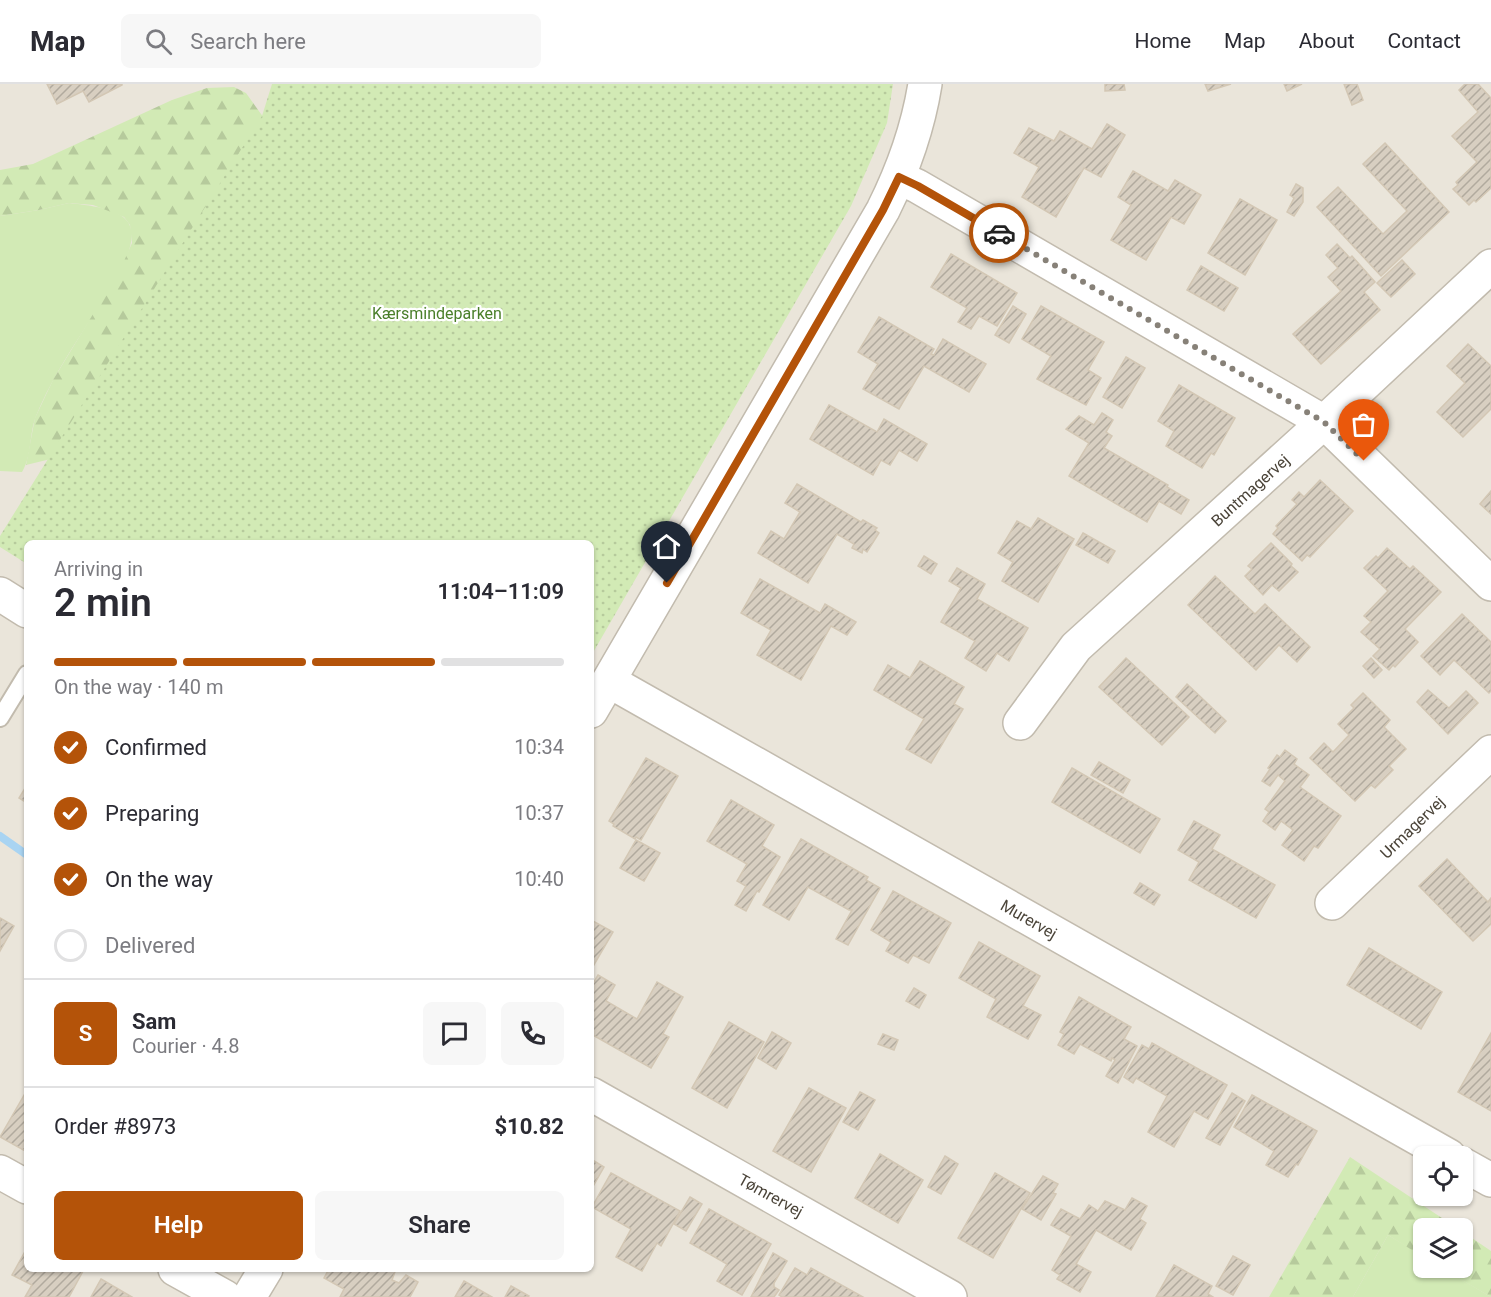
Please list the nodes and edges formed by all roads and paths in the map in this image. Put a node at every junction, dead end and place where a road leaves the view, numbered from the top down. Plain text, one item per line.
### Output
1 (925, 84) edge
2 (899, 177) junction
3 (1491, 266) edge
4 (1324, 422) junction
5 (1491, 584) edge
6 (0, 594) edge
7 (24, 609) edge
8 (24, 679) edge
9 (609, 681) junction
10 (594, 706) edge
11 (0, 718) edge
12 (1020, 723) dead end
13 (1491, 752) edge
14 (1332, 903) dead end
15 (594, 1096) edge
16 (1431, 1146) edge
17 (1473, 1170) edge
18 (0, 1172) edge
19 (1491, 1180) edge
20 (24, 1185) edge
21 (180, 1272) edge
22 (264, 1272) edge
23 (225, 1297) edge
24 (249, 1297) edge
25 (951, 1297) edge

1 - 2 street
2 - 4 street
2 - 9 street
3 - 4 street, Buntmagervej
4 - 5 street
4 - 12 street, Buntmagervej
6 - 7 street
8 - 11 lane
9 - 10 street
9 - 16 street, Murervej
13 - 14 street, Urmagervej
15 - 25 street, Tømrervej
17 - 19 street
18 - 20 street
21 - 23 street
22 - 24 street

